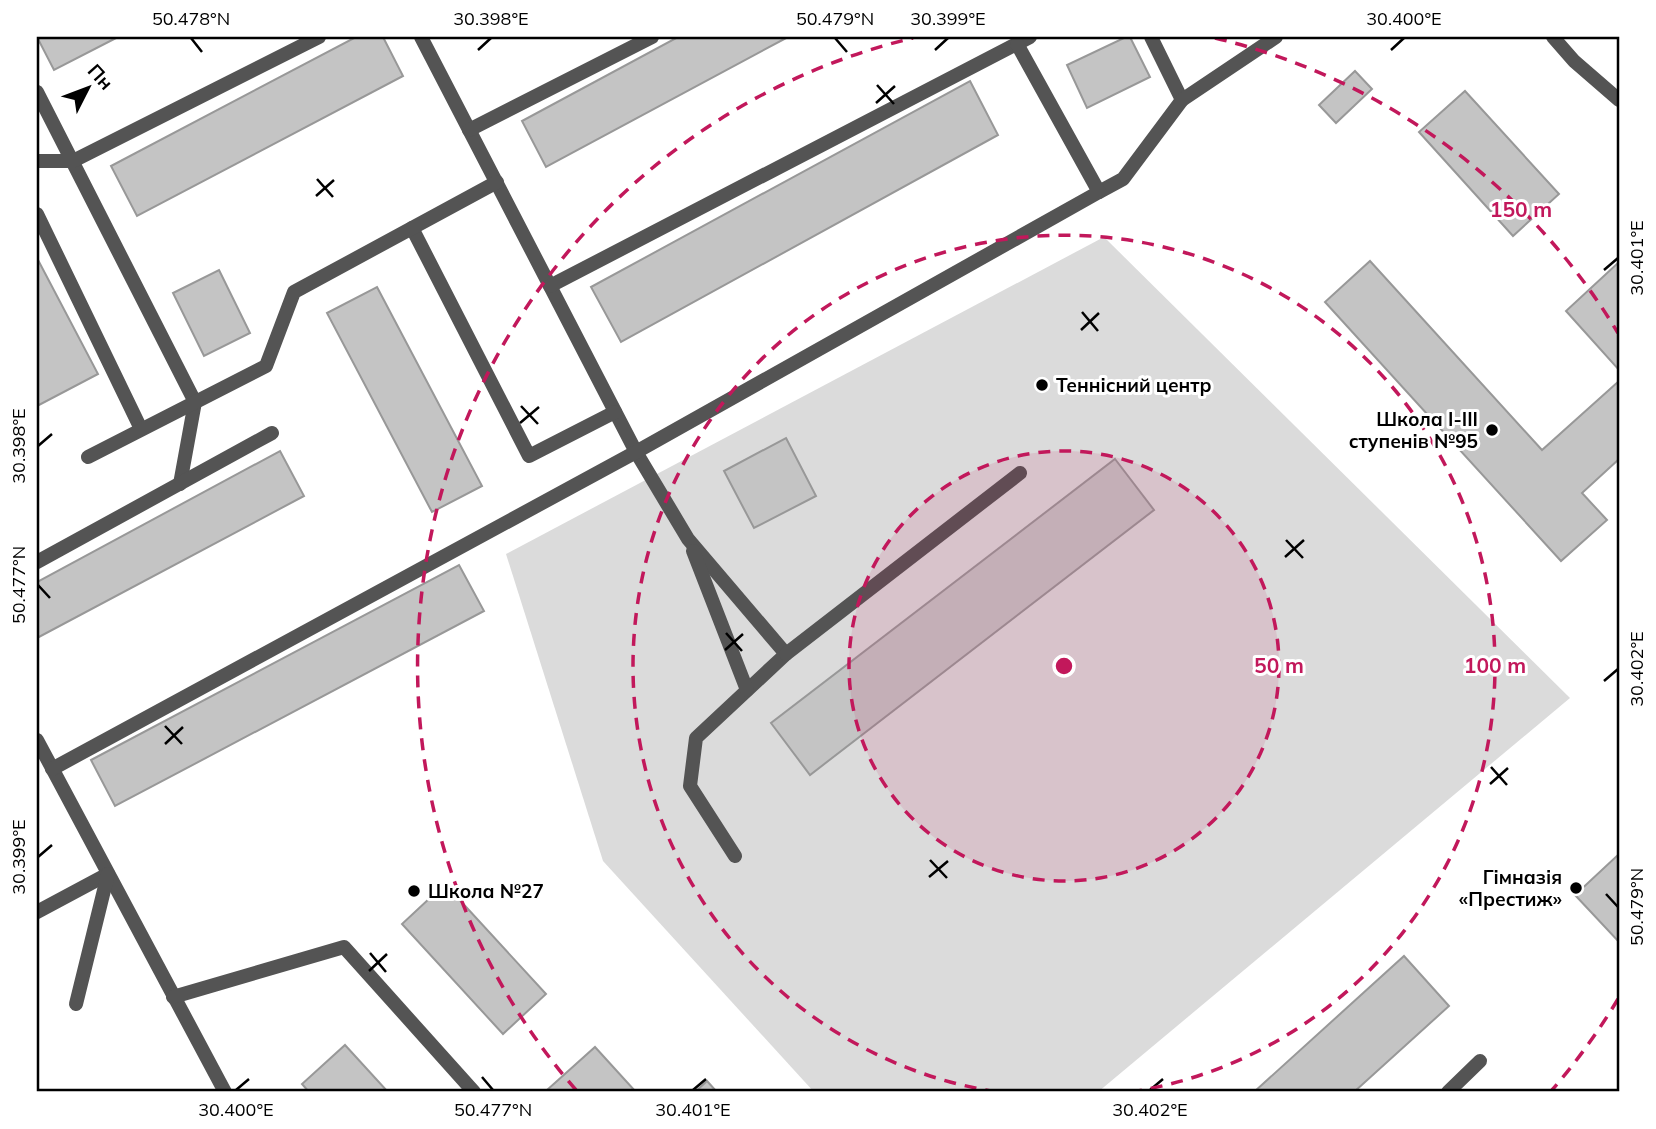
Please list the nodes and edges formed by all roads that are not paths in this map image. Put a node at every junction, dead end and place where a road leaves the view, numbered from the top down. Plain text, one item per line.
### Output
1 (319, 37) edge
2 (421, 37) edge
3 (652, 37) edge
4 (1151, 37) edge
5 (1276, 37) edge
6 (1553, 37) edge
7 (1023, 40) edge
8 (37, 92) edge
9 (1182, 100) junction
10 (1619, 100) edge
11 (469, 130) junction
12 (37, 161) edge
13 (73, 161) junction
14 (497, 182) junction
15 (1099, 192) junction
16 (37, 214) edge
17 (412, 228) junction
18 (550, 286) junction
19 (195, 402) junction
20 (615, 412) junction
21 (141, 429) junction
22 (272, 433) dead end
23 (636, 452) junction
24 (88, 457) dead end
25 (1020, 473) dead end
26 (180, 484) junction
27 (688, 539) junction
28 (37, 562) edge
29 (786, 654) junction
30 (747, 690) junction
31 (37, 740) edge
32 (52, 769) junction
33 (735, 856) dead end
34 (107, 874) junction
35 (37, 912) edge
36 (173, 998) junction
37 (76, 1004) dead end
38 (1480, 1061) dead end
39 (225, 1092) edge
40 (474, 1092) edge
41 (1448, 1092) edge

1 - 13 lane
2 - 11 lane
3 - 11 lane
4 - 9 lane
5 - 9 lane
6 - 10 lane
7 - 15 lane
7 - 18 lane
8 - 13 lane
9 - 15 lane
11 - 14 lane
12 - 13 lane
13 - 19 lane
14 - 17 lane
14 - 18 lane
15 - 23 lane
16 - 21 lane
17 - 19 lane
17 - 20 lane
18 - 20 lane
19 - 21 lane
19 - 26 lane
20 - 23 lane
21 - 24 lane
22 - 26 lane
23 - 27 lane
23 - 32 lane
25 - 29 lane
26 - 28 lane
27 - 29 lane
27 - 30 lane
29 - 30 lane
30 - 33 lane
31 - 32 lane
32 - 34 lane
34 - 35 lane
34 - 36 lane
34 - 37 lane
36 - 39 lane
36 - 40 lane
38 - 41 lane

